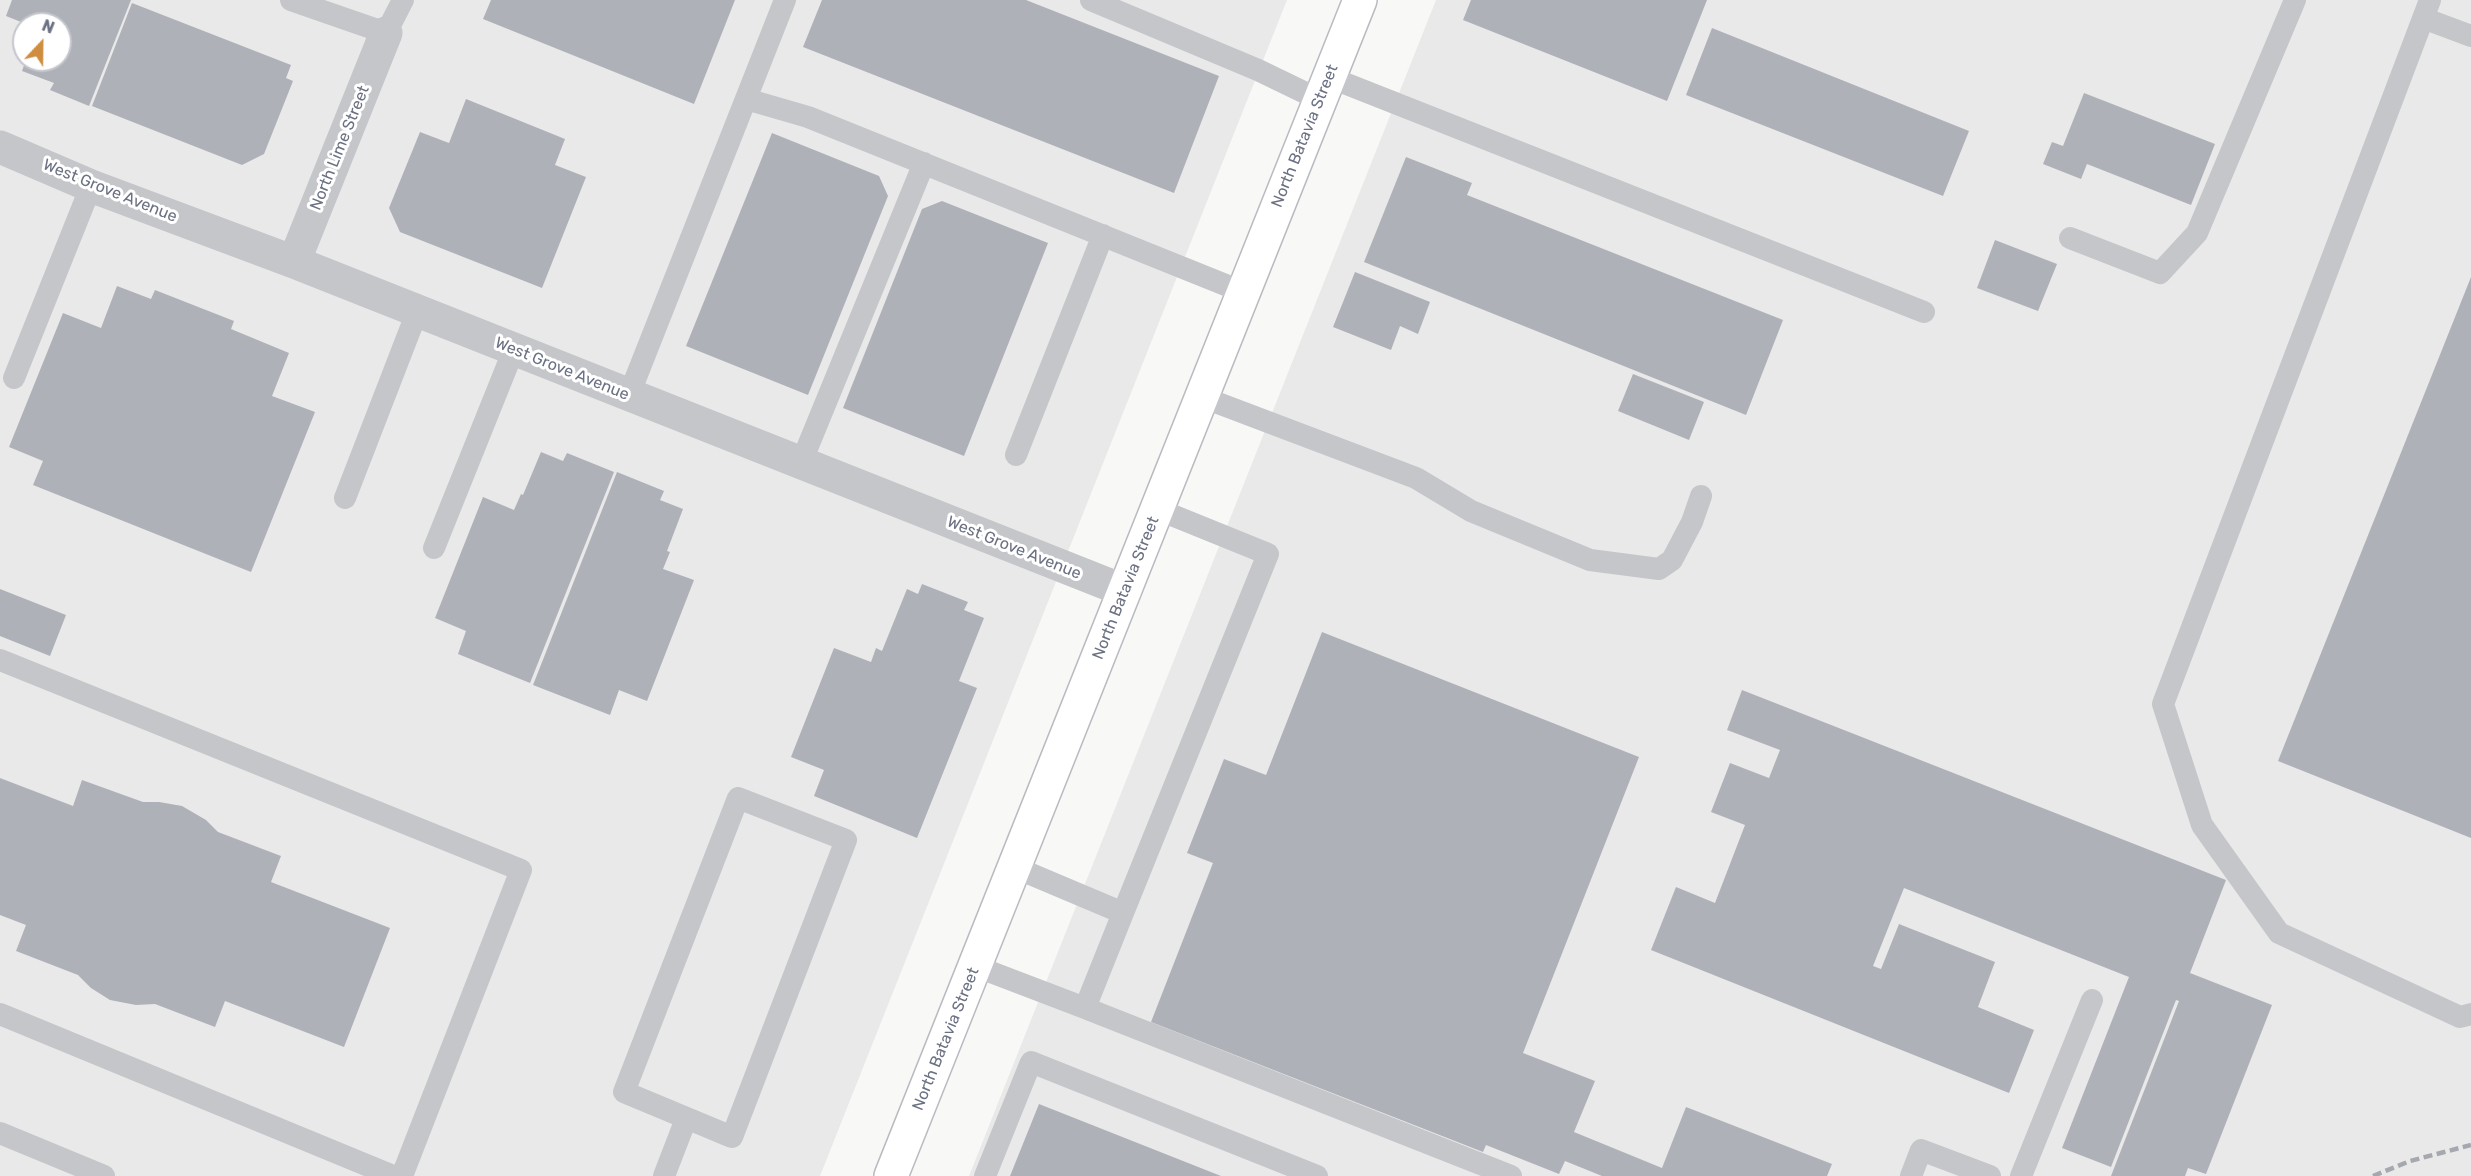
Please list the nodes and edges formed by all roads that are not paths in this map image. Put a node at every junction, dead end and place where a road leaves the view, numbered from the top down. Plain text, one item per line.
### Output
1 (291, 0) edge
2 (403, 0) edge
3 (785, 0) edge
4 (1090, 0) edge
5 (2295, 0) edge
6 (1351, 3) edge
7 (2426, 9) edge
8 (386, 33) junction
9 (2471, 36) edge
10 (1324, 88) junction
11 (746, 99) junction
12 (0, 147) edge
13 (924, 163) junction
14 (91, 186) junction
15 (1103, 235) junction
16 (2070, 238) dead end
17 (294, 262) junction
18 (1243, 292) junction
19 (417, 312) junction
20 (1924, 312) dead end
21 (514, 349) junction
22 (14, 378) dead end
23 (629, 395) junction
24 (1202, 397) junction
25 (1016, 455) dead end
26 (801, 463) junction
27 (1701, 496) dead end
28 (345, 498) dead end
29 (1157, 509) junction
30 (434, 548) dead end
31 (1125, 591) junction
32 (0, 660) edge
33 (1014, 867) junction
34 (1123, 913) junction
35 (975, 966) junction
36 (2092, 1000) dead end
37 (1085, 1008) junction
38 (0, 1014) edge
39 (2471, 1014) edge
40 (686, 1119) junction
41 (0, 1133) edge
42 (104, 1176) edge
43 (393, 1176) edge
44 (402, 1176) edge
45 (664, 1176) edge
46 (891, 1176) edge
47 (985, 1176) edge
48 (1317, 1176) edge
49 (1511, 1176) edge
50 (1911, 1176) edge
51 (1990, 1176) edge
52 (2021, 1176) edge

1 - 8 lane
2 - 8 lane
3 - 11 lane
4 - 10 lane
5 - 16 lane
6 - 10 main road, North Batavia Street
7 - 9 lane
7 - 39 lane
8 - 17 street, North Lime Street
10 - 18 main road, North Batavia Street
10 - 20 lane
11 - 13 lane
11 - 23 lane
12 - 14 street, West Grove Avenue
13 - 15 lane
13 - 26 lane
14 - 17 street, West Grove Avenue
14 - 22 lane
15 - 18 lane
15 - 25 lane
17 - 19 street, West Grove Avenue
18 - 24 main road, North Batavia Street
19 - 21 street, West Grove Avenue
19 - 28 lane
21 - 23 street, West Grove Avenue
21 - 30 lane
23 - 26 street, West Grove Avenue
24 - 27 lane
24 - 29 main road, North Batavia Street
26 - 31 street, West Grove Avenue
29 - 31 main road, North Batavia Street
29 - 34 lane
31 - 33 main road, North Batavia Street
32 - 44 lane
33 - 34 lane
33 - 35 main road, North Batavia Street
34 - 37 lane
35 - 37 lane
35 - 46 main road, North Batavia Street
36 - 52 lane
37 - 49 lane
38 - 43 lane
40 - 40 lane
40 - 45 lane
41 - 42 lane
47 - 48 lane
50 - 51 lane

